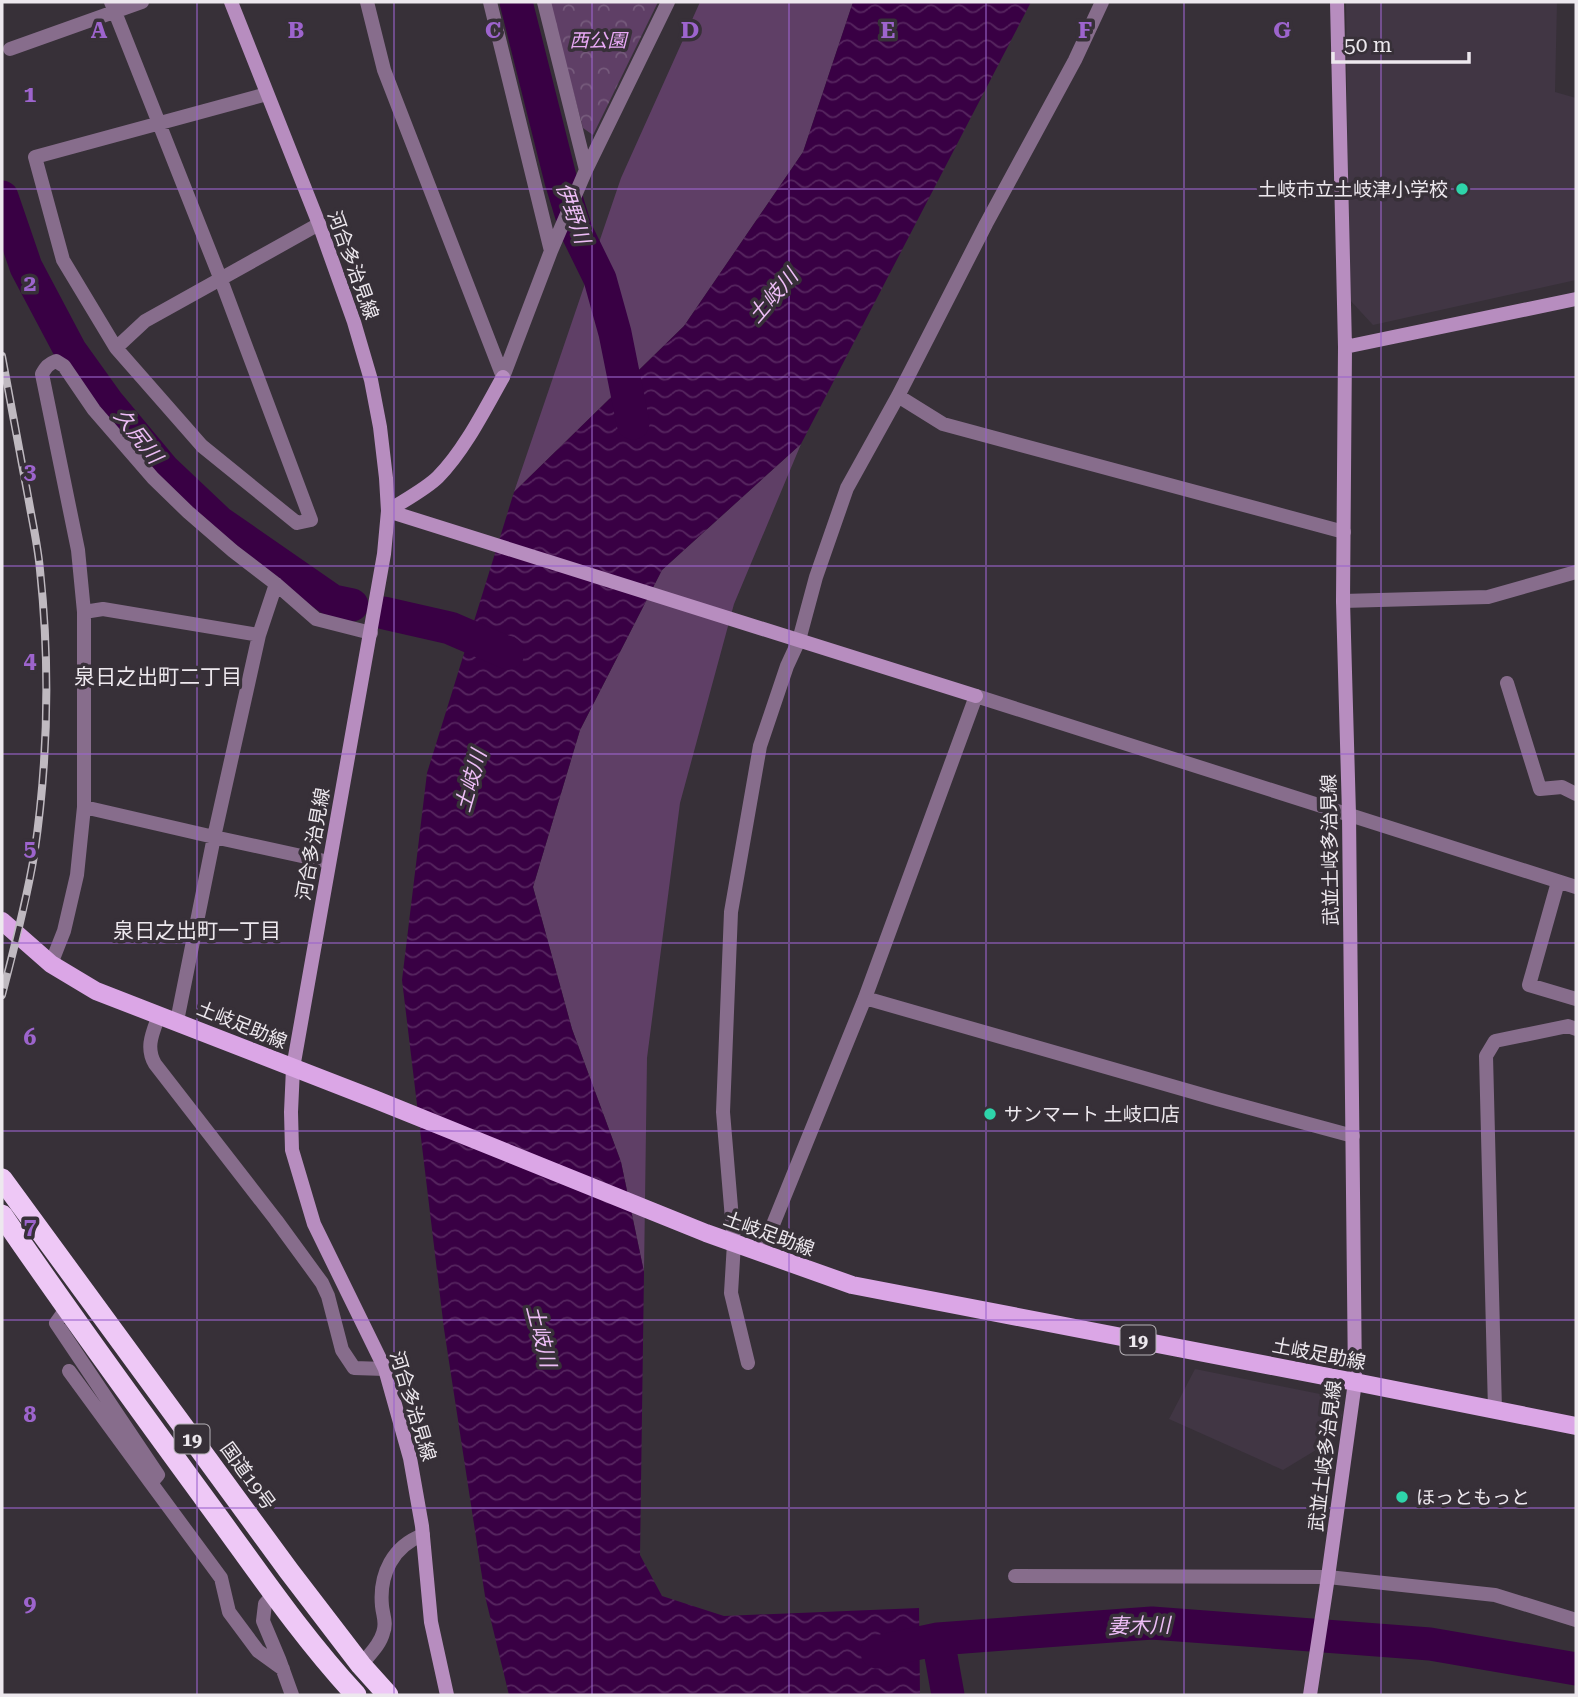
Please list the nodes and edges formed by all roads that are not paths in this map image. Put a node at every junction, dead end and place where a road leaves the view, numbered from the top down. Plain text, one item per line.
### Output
1 (142, 2) edge
2 (231, 2) edge
3 (368, 2) edge
4 (491, 2) edge
5 (544, 2) edge
6 (668, 2) edge
7 (1102, 2) edge
8 (1337, 2) edge
9 (113, 6) edge
10 (10, 49) dead end
11 (267, 94) junction
12 (160, 123) junction
13 (586, 170) junction
14 (319, 225) junction
15 (551, 251) junction
16 (221, 280) junction
17 (1576, 299) edge
18 (1345, 347) junction
19 (116, 348) junction
20 (503, 376) junction
21 (898, 396) junction
22 (388, 511) junction
23 (1344, 532) junction
24 (1576, 572) edge
25 (276, 584) junction
26 (1343, 601) junction
27 (84, 612) junction
28 (371, 634) junction
29 (259, 635) junction
30 (793, 638) junction
31 (1507, 683) dead end
32 (976, 696) junction
33 (1576, 794) edge
34 (84, 807) junction
35 (1349, 814) junction
36 (214, 837) junction
37 (329, 862) junction
38 (1558, 882) junction
39 (1576, 887) edge
40 (2, 921) edge
41 (51, 964) junction
42 (865, 998) junction
43 (1576, 999) edge
44 (159, 1015) junction
45 (177, 1021) junction
46 (1576, 1029) edge
47 (293, 1068) junction
48 (1353, 1136) junction
49 (2, 1179) edge
50 (2, 1215) edge
51 (734, 1243) junction
52 (761, 1254) junction
53 (66, 1309) junction
54 (748, 1363) dead end
55 (385, 1369) junction
56 (69, 1371) dead end
57 (1355, 1382) junction
58 (1495, 1410) junction
59 (1576, 1426) edge
60 (151, 1483) junction
61 (423, 1535) junction
62 (1015, 1576) dead end
63 (1328, 1582) junction
64 (274, 1594) junction
65 (1576, 1620) edge
66 (361, 1665) junction
67 (283, 1669) junction
68 (292, 1695) edge
69 (356, 1695) edge
70 (388, 1695) edge
71 (447, 1695) edge
72 (1310, 1695) edge

1 - 9 street
2 - 11 main road, 河合多治見線
3 - 20 street
4 - 15 street
5 - 13 street
6 - 13 street
7 - 21 street
8 - 18 main road, 武並土岐多治見線
9 - 10 street
9 - 12 street
11 - 12 street
11 - 14 main road, 河合多治見線
12 - 16 street
12 - 19 street
13 - 15 street
14 - 16 street
14 - 22 main road, 河合多治見線
15 - 20 street
16 - 19 street
16 - 19 street
17 - 18 main road
18 - 23 main road, 武並土岐多治見線
20 - 22 main road
21 - 23 street
21 - 30 street
22 - 28 main road, 河合多治見線
22 - 30 main road
23 - 26 main road, 武並土岐多治見線
24 - 26 street
25 - 27 street
25 - 28 street
25 - 29 street
26 - 35 main road, 武並土岐多治見線
27 - 29 street
27 - 34 street
28 - 37 main road, 河合多治見線
29 - 36 street
30 - 32 main road
30 - 51 street
31 - 33 street
32 - 35 street
32 - 42 street
34 - 36 street
34 - 41 street
35 - 38 street
35 - 48 main road, 武並土岐多治見線
36 - 37 street
36 - 45 street
37 - 47 main road, 河合多治見線
38 - 39 street
38 - 43 street
40 - 41 main road, 土岐足助線 / 19
41 - 44 main road, 土岐足助線 / 19
42 - 48 street
42 - 52 street
44 - 45 main road, 土岐足助線 / 19
44 - 55 street
45 - 47 main road, 土岐足助線 / 19
46 - 58 street
47 - 51 main road, 土岐足助線 / 19
47 - 55 main road, 河合多治見線
48 - 57 main road, 武並土岐多治見線
49 - 66 highway, 国道19号 / 19
50 - 53 highway, 19
51 - 52 main road, 土岐足助線 / 19
51 - 54 street
52 - 57 main road, 土岐足助線 / 19
53 - 60 street
53 - 64 highway, 19
55 - 61 main road, 河合多治見線
56 - 60 street
57 - 58 main road, 土岐足助線 / 19
57 - 63 main road, 武並土岐多治見線
58 - 59 main road, 土岐足助線 / 19
60 - 67 street
61 - 66 street
61 - 71 main road, 河合多治見線
62 - 63 street
63 - 65 street
63 - 72 main road, 武並土岐多治見線
64 - 67 street
64 - 69 highway, 19
66 - 70 highway, 国道19号 / 19
67 - 68 street

